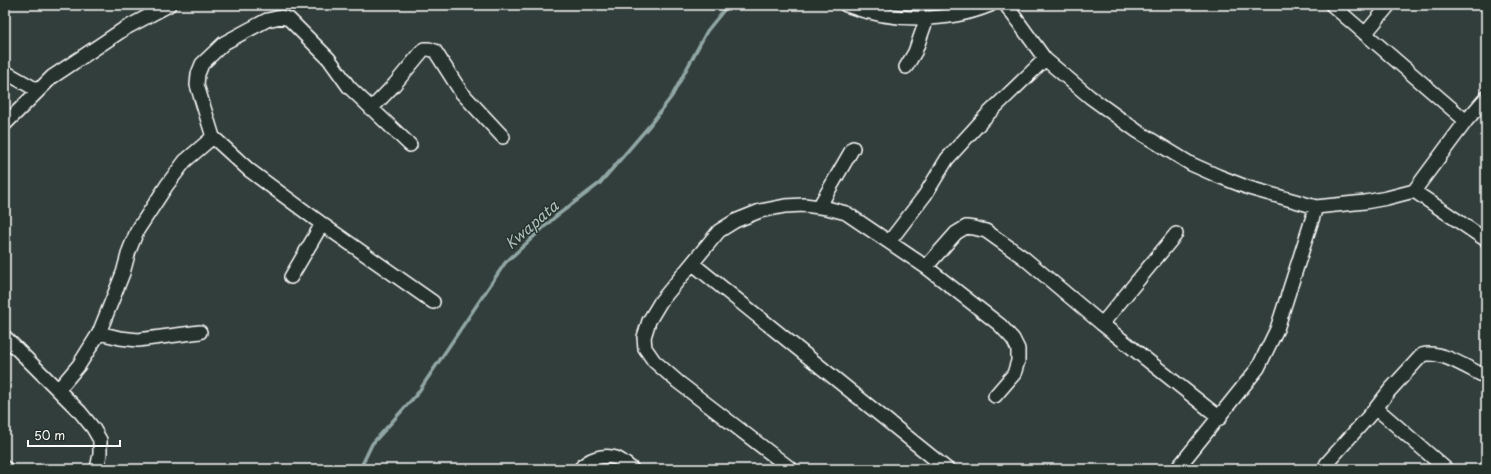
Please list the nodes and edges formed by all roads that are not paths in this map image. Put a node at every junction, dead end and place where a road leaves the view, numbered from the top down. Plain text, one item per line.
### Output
1 (169, 5) edge
2 (846, 5) edge
3 (990, 5) edge
4 (1006, 5) edge
5 (1332, 5) edge
6 (1389, 5) edge
7 (927, 18) junction
8 (1365, 34) junction
9 (1045, 59) junction
10 (906, 67) dead end
11 (5, 72) edge
12 (38, 90) junction
13 (1486, 98) edge
14 (371, 109) junction
15 (1466, 121) junction
16 (5, 124) edge
17 (213, 137) junction
18 (503, 137) dead end
19 (410, 145) dead end
20 (853, 148) dead end
21 (1414, 192) junction
22 (819, 207) junction
23 (1316, 207) junction
24 (322, 224) junction
25 (1176, 234) dead end
26 (1486, 240) edge
27 (889, 242) junction
28 (692, 264) junction
29 (926, 267) junction
30 (291, 277) dead end
31 (433, 302) dead end
32 (1102, 324) junction
33 (200, 332) dead end
34 (99, 333) junction
35 (5, 337) edge
36 (1486, 377) edge
37 (58, 390) junction
38 (995, 396) dead end
39 (1376, 408) junction
40 (1220, 418) junction
41 (97, 469) edge
42 (580, 469) edge
43 (632, 469) edge
44 (791, 469) edge
45 (947, 469) edge
46 (1177, 469) edge
47 (1324, 469) edge
48 (1446, 469) edge

1 - 12 street
2 - 7 street
3 - 7 street
4 - 9 street
5 - 8 street
6 - 8 street
7 - 10 street
8 - 15 street
9 - 23 street
9 - 27 street
11 - 12 street
12 - 16 street
13 - 15 street
14 - 17 street
14 - 18 street
14 - 19 street
15 - 21 street
17 - 24 street
17 - 34 street
20 - 22 street
21 - 23 street
21 - 26 street
22 - 27 street
22 - 28 street
23 - 40 street
24 - 30 street
24 - 31 street
25 - 32 street
27 - 29 street
28 - 44 street
28 - 45 street
29 - 32 street
29 - 38 street
32 - 40 street
33 - 34 street
34 - 37 street
35 - 37 street
36 - 39 street
37 - 41 street
39 - 47 street
39 - 48 street
40 - 46 street
42 - 43 street

